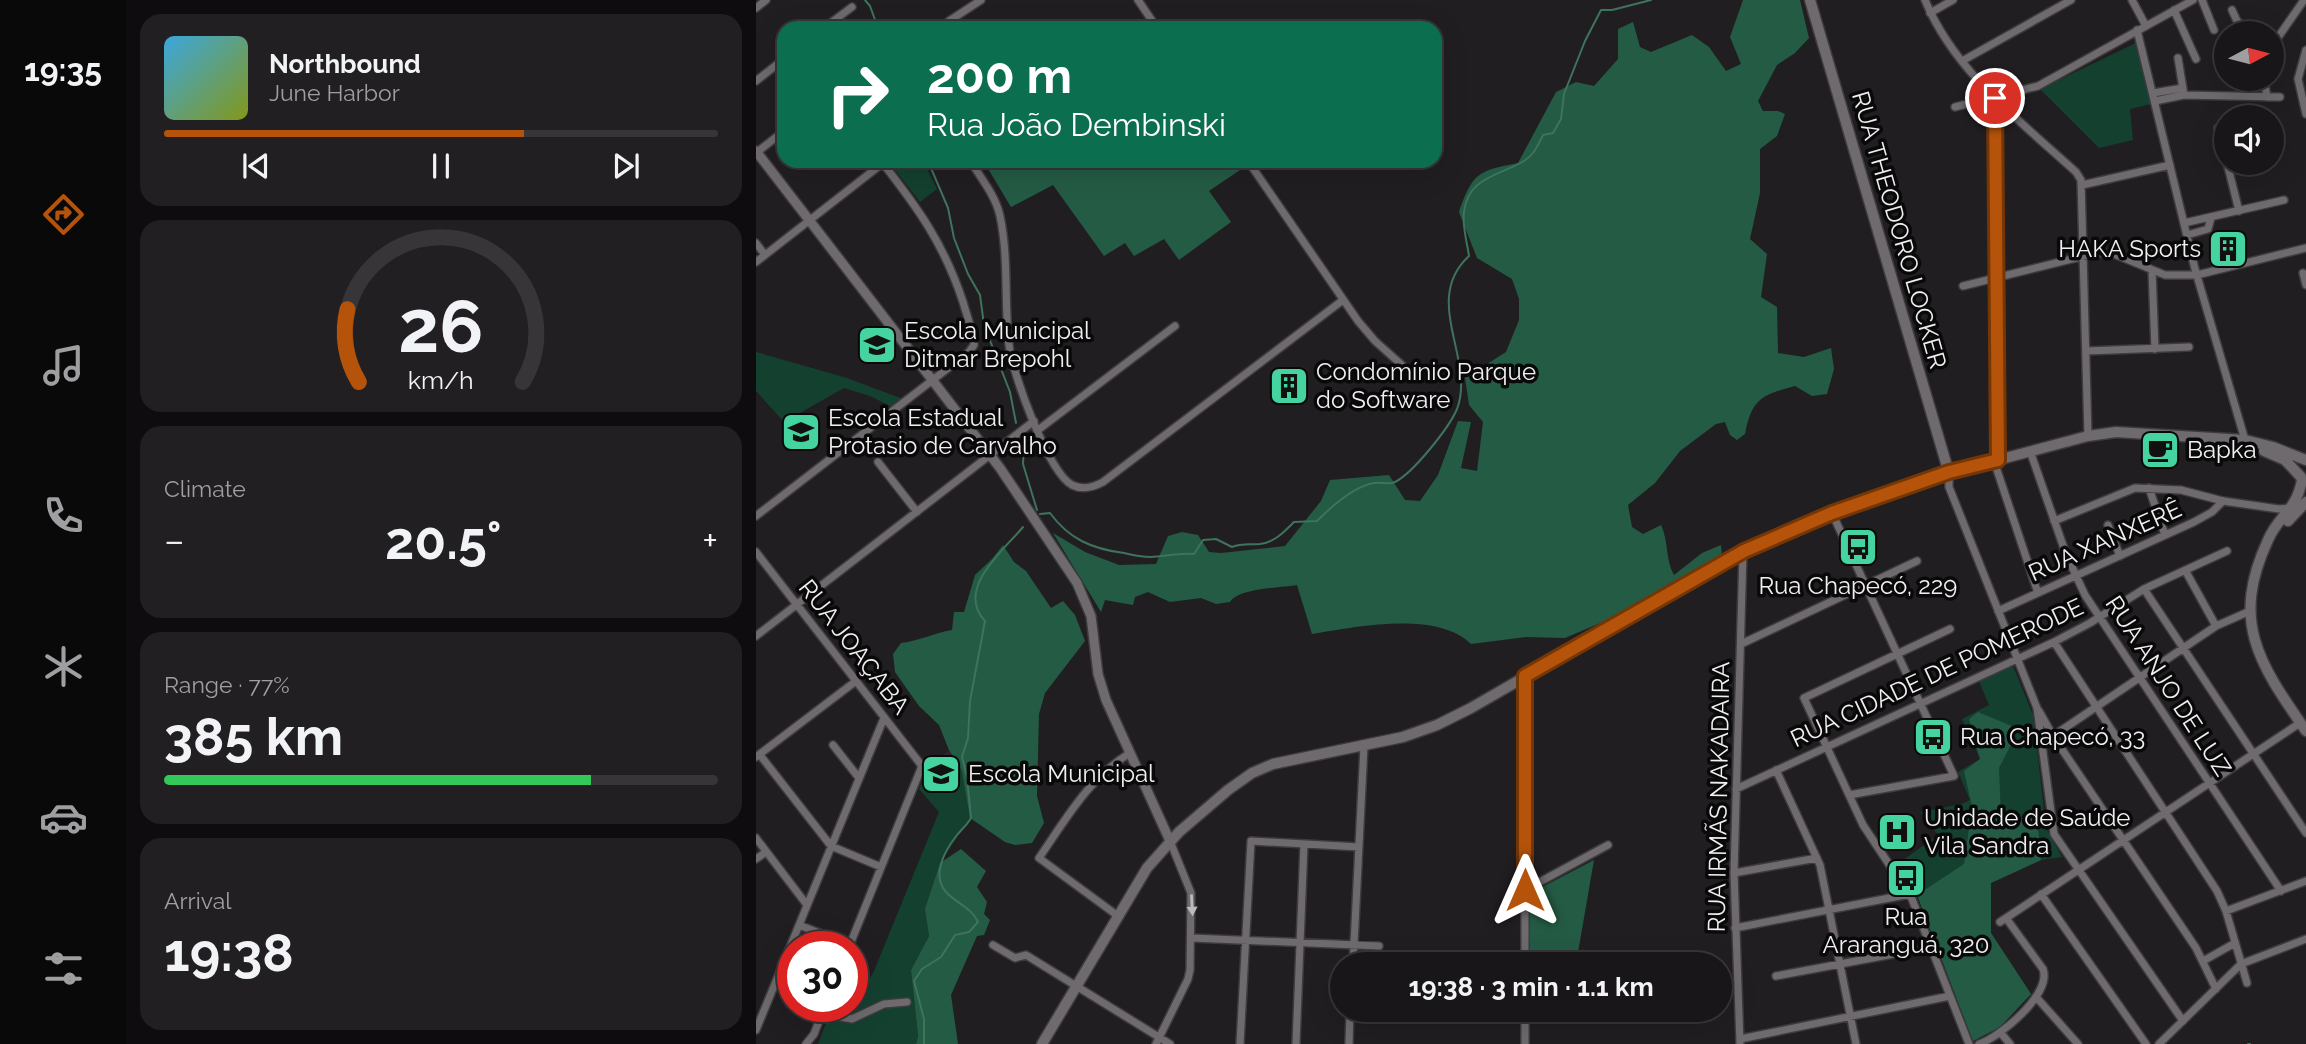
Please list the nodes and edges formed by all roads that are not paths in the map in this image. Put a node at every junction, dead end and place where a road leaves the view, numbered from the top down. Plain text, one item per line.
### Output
1 (766, 0) edge
2 (981, 0) edge
3 (1138, 0) edge
4 (1810, 0) edge
5 (1925, 0) edge
6 (1952, 0) edge
7 (2071, 0) edge
8 (2132, 0) edge
9 (2202, 0) edge
10 (2304, 0) edge
11 (2189, 1) edge
12 (852, 6) dead end
13 (756, 8) edge
14 (2174, 10) junction
15 (2232, 10) dead end
16 (1930, 13) junction
17 (833, 21) edge
18 (950, 21) dead end
19 (1152, 21) edge
20 (2237, 21) edge
21 (2146, 26) junction
22 (2284, 29) edge
23 (2137, 30) junction
24 (2214, 30) dead end
25 (2306, 50) edge
26 (2178, 58) dead end
27 (2196, 59) dead end
28 (1962, 61) junction
29 (777, 64) edge
30 (756, 80) edge
31 (2184, 91) junction
32 (2266, 91) edge
33 (2303, 94) edge
34 (2154, 97) junction
35 (2267, 97) junction
36 (2280, 97) dead end
37 (1995, 98) junction
38 (1955, 107) dead end
39 (2306, 114) edge
40 (777, 136) edge
41 (756, 152) edge
42 (2170, 165) junction
43 (875, 168) edge
44 (886, 168) edge
45 (975, 168) edge
46 (1253, 168) edge
47 (2230, 175) edge
48 (2082, 185) junction
49 (2284, 200) dead end
50 (2239, 211) junction
51 (2211, 218) junction
52 (809, 221) junction
53 (2184, 223) junction
54 (2187, 235) junction
55 (756, 243) edge
56 (2306, 248) edge
57 (2084, 254) junction
58 (765, 255) junction
59 (756, 262) edge
60 (2151, 270) junction
61 (2303, 272) dead end
62 (2197, 275) junction
63 (1997, 277) junction
64 (2306, 285) edge
65 (1963, 286) dead end
66 (1343, 300) junction
67 (1175, 326) dead end
68 (2189, 348) dead end
69 (2155, 349) junction
70 (2086, 351) junction
71 (1404, 366) dead end
72 (932, 380) junction
73 (1034, 421) junction
74 (1038, 430) junction
75 (2088, 436) junction
76 (2209, 438) junction
77 (2245, 440) junction
78 (2030, 452) junction
79 (990, 456) junction
80 (1996, 460) junction
81 (2306, 460) edge
82 (878, 462) dead end
83 (2306, 465) edge
84 (1949, 472) junction
85 (2303, 481) edge
86 (2148, 488) junction
87 (2223, 501) junction
88 (2306, 502) edge
89 (2291, 508) junction
90 (2279, 509) junction
91 (917, 512) junction
92 (1832, 513) junction
93 (756, 516) edge
94 (2281, 520) junction
95 (2054, 521) junction
96 (2108, 526) dead end
97 (2165, 535) junction
98 (1744, 551) junction
99 (2227, 551) dead end
100 (2263, 551) junction
101 (756, 552) edge
102 (2120, 556) junction
103 (1917, 561) dead end
104 (2185, 570) junction
105 (2075, 576) junction
106 (1866, 585) junction
107 (2144, 589) junction
108 (2038, 593) junction
109 (797, 604) junction
110 (1998, 611) junction
111 (2250, 611) junction
112 (2100, 617) junction
113 (2216, 626) junction
114 (1950, 629) dead end
115 (756, 636) edge
116 (2054, 642) junction
117 (1741, 644) junction
118 (2183, 649) junction
119 (1898, 654) junction
120 (2017, 659) junction
121 (1525, 676) junction
122 (2140, 678) junction
123 (856, 681) junction
124 (1921, 704) junction
125 (2097, 707) junction
126 (2037, 708) junction
127 (884, 718) junction
128 (2303, 727) edge
129 (2053, 736) junction
130 (833, 745) dead end
131 (1364, 746) junction
132 (1827, 747) junction
133 (1130, 753) junction
134 (2254, 754) junction
135 (758, 756) edge
136 (1776, 770) junction
137 (859, 778) junction
138 (2210, 783) junction
139 (1736, 789) junction
140 (1849, 795) junction
141 (2166, 812) junction
142 (2306, 832) edge
143 (756, 838) edge
144 (1170, 841) junction
145 (2123, 841) junction
146 (1304, 844) junction
147 (1608, 845) dead end
148 (831, 846) junction
149 (1359, 847) junction
150 (766, 852) junction
151 (1817, 858) junction
152 (756, 859) edge
153 (881, 867) junction
154 (2077, 871) junction
155 (1734, 873) junction
156 (2306, 881) edge
157 (1525, 890) junction
158 (2281, 891) junction
159 (1910, 894) junction
160 (2041, 894) junction
161 (807, 905) junction
162 (1830, 910) junction
163 (2226, 911) junction
164 (1118, 916) junction
165 (799, 925) junction
166 (1735, 928) junction
167 (813, 931) edge
168 (855, 931) edge
169 (1192, 938) junction
170 (2306, 939) edge
171 (1245, 941) junction
172 (1300, 943) junction
173 (2235, 943) junction
174 (993, 945) dead end
175 (1354, 945) junction
176 (1379, 946) dead end
177 (1931, 947) junction
178 (1354, 952) edge
179 (1525, 952) edge
180 (2203, 961) junction
181 (1841, 964) junction
182 (2241, 964) junction
183 (1776, 976) dead end
184 (2247, 983) dead end
185 (1077, 985) junction
186 (2216, 989) junction
187 (1951, 996) junction
188 (2037, 998) junction
189 (907, 1002) dead end
190 (868, 1012) edge
191 (1851, 1016) junction
192 (2183, 1021) junction
193 (819, 1022) edge
194 (1350, 1022) edge
195 (1525, 1022) edge
196 (756, 1030) edge
197 (2000, 1032) junction
198 (1158, 1041) edge
199 (1740, 1041) edge
200 (806, 1044) edge
201 (1042, 1044) edge
202 (1170, 1044) edge
203 (1240, 1044) edge
204 (1296, 1044) edge
205 (1349, 1044) edge
206 (1525, 1044) edge
207 (1856, 1044) edge
208 (1969, 1044) edge
209 (1979, 1044) edge
210 (2010, 1044) edge
211 (2078, 1044) edge
212 (2146, 1044) edge
213 (2159, 1044) edge

1 - 13 street
2 - 18 street
3 - 19 street
4 - 84 main road, RUA THEODORO LOCKER
5 - 16 street
6 - 16 street
7 - 28 street
8 - 21 street
9 - 24 street
10 - 22 street
11 - 14 street
12 - 17 street
14 - 21 street
14 - 27 street
15 - 20 street
16 - 28 street
21 - 23 street
23 - 34 street
23 - 37 street
25 - 33 street
26 - 31 street
28 - 37 street
29 - 30 street
31 - 34 street
31 - 35 street
32 - 35 street
33 - 39 street
34 - 42 street
35 - 36 street
37 - 38 street
37 - 48 street
37 - 63 street
40 - 41 street
41 - 52 street
42 - 48 street
42 - 53 street
43 - 52 street
44 - 72 street
45 - 73 street
46 - 66 street
47 - 50 street
48 - 57 street
49 - 50 street
50 - 51 street
51 - 53 street
51 - 54 street
52 - 58 street
52 - 72 street
53 - 54 street
54 - 62 street
55 - 58 street
56 - 62 street
57 - 60 street
57 - 63 street
57 - 70 street
58 - 59 street
60 - 62 street
60 - 69 street
61 - 64 street
62 - 77 street
63 - 65 street
63 - 80 street
66 - 71 street
66 - 74 street
67 - 74 street
68 - 69 street
69 - 70 street
70 - 75 street
72 - 79 street
72 - 93 street
73 - 74 street
73 - 79 street
75 - 76 main road
75 - 78 main road
76 - 77 main road
76 - 85 main road
77 - 81 main road
78 - 80 main road
78 - 95 street, RUA ANJO DE LUZ
79 - 91 street
79 - 133 street
80 - 84 main road
80 - 108 street
82 - 91 street
83 - 85 main road
84 - 92 main road
84 - 110 street
85 - 89 main road
86 - 87 street
86 - 95 street
86 - 97 street
87 - 90 street
87 - 97 street, RUA XANXERÊ
88 - 100 main road
89 - 90 street
89 - 94 main road
90 - 94 street
91 - 109 street
92 - 98 main road
92 - 106 street
94 - 100 main road
95 - 105 street, RUA ANJO DE LUZ
96 - 102 street
97 - 102 street, RUA XANXERÊ
98 - 117 street, RUA IRMÃS NAKADAIRA
98 - 121 main road
99 - 104 street, RUA CIDADE DE POMERODE
100 - 111 main road
101 - 109 street, RUA JOAÇABA
102 - 105 street, RUA XANXERÊ
103 - 106 street
104 - 107 street, RUA CIDADE DE POMERODE
104 - 113 street
105 - 108 street, RUA XANXERÊ
105 - 112 street, RUA ANJO DE LUZ
106 - 117 street
106 - 119 street
107 - 112 street, RUA CIDADE DE POMERODE
107 - 118 street
108 - 110 street, RUA XANXERÊ
109 - 115 street
109 - 123 street, RUA JOAÇABA
110 - 120 street
111 - 113 street
111 - 128 main road
112 - 116 street, RUA CIDADE DE POMERODE
112 - 122 street, RUA ANJO DE LUZ
113 - 118 street
114 - 119 street
116 - 120 street, RUA CIDADE DE POMERODE
116 - 125 street
117 - 139 street, RUA IRMÃS NAKADAIRA
118 - 122 street
118 - 134 street
119 - 124 street
119 - 132 street
120 - 124 street, RUA CIDADE DE POMERODE
120 - 126 street
121 - 131 main road
121 - 157 street
122 - 125 street
122 - 138 street, RUA ANJO DE LUZ
123 - 127 street, RUA JOAÇABA
123 - 135 street
124 - 132 street, RUA CIDADE DE POMERODE
124 - 140 street
125 - 129 street
125 - 141 street
126 - 129 street
126 - 154 street
127 - 137 street
127 - 153 street, RUA JOAÇABA
128 - 134 street
129 - 145 street
130 - 137 street
131 - 144 main road
131 - 149 street
132 - 136 street, RUA CIDADE DE POMERODE
132 - 140 street
133 - 144 street
133 - 164 street
134 - 138 street
134 - 142 street
135 - 148 street
136 - 139 street, RUA CIDADE DE POMERODE
136 - 151 street
137 - 148 street
138 - 141 street
138 - 158 street, RUA ANJO DE LUZ
139 - 155 street, RUA IRMÃS NAKADAIRA
140 - 159 street
141 - 145 street
141 - 163 street
143 - 150 street
144 - 164 main road
144 -> 169 street
145 - 154 street
145 - 180 street
146 - 149 street
146 - 171 street
146 - 172 street
147 - 157 street
148 - 153 street
148 - 161 street
149 - 175 street
150 - 152 street
150 - 161 street
151 - 155 street
151 - 162 street
153 - 168 street
154 - 160 street
154 - 192 street
155 - 166 street, RUA IRMÃS NAKADAIRA
156 - 158 street
157 - 179 street
158 - 163 street
159 - 162 street
159 - 177 street
160 - 188 street
160 - 212 street
161 - 165 street
162 - 166 street
162 - 181 street
163 - 173 street
164 - 185 main road
165 - 167 street
165 - 196 street
166 - 199 street, RUA IRMÃS NAKADAIRA
169 - 171 street
169 - 198 street
170 - 182 street
171 - 172 street
171 - 203 street
172 - 175 street
172 - 204 street
173 - 180 street
173 - 182 street
174 - 185 street
175 - 176 street
175 - 178 street
177 - 181 street
177 - 187 street
180 - 186 street
181 - 183 street
181 - 191 street
182 - 184 street
182 - 186 street
185 - 198 street
185 - 201 main road
186 - 192 street
187 - 191 street
187 - 208 street
188 - 197 street
188 - 211 street
189 - 190 street
191 - 199 street
191 - 207 street
192 - 213 street
193 - 200 street
194 - 205 street
195 - 206 street
197 - 209 street
197 - 210 street
198 - 202 street

